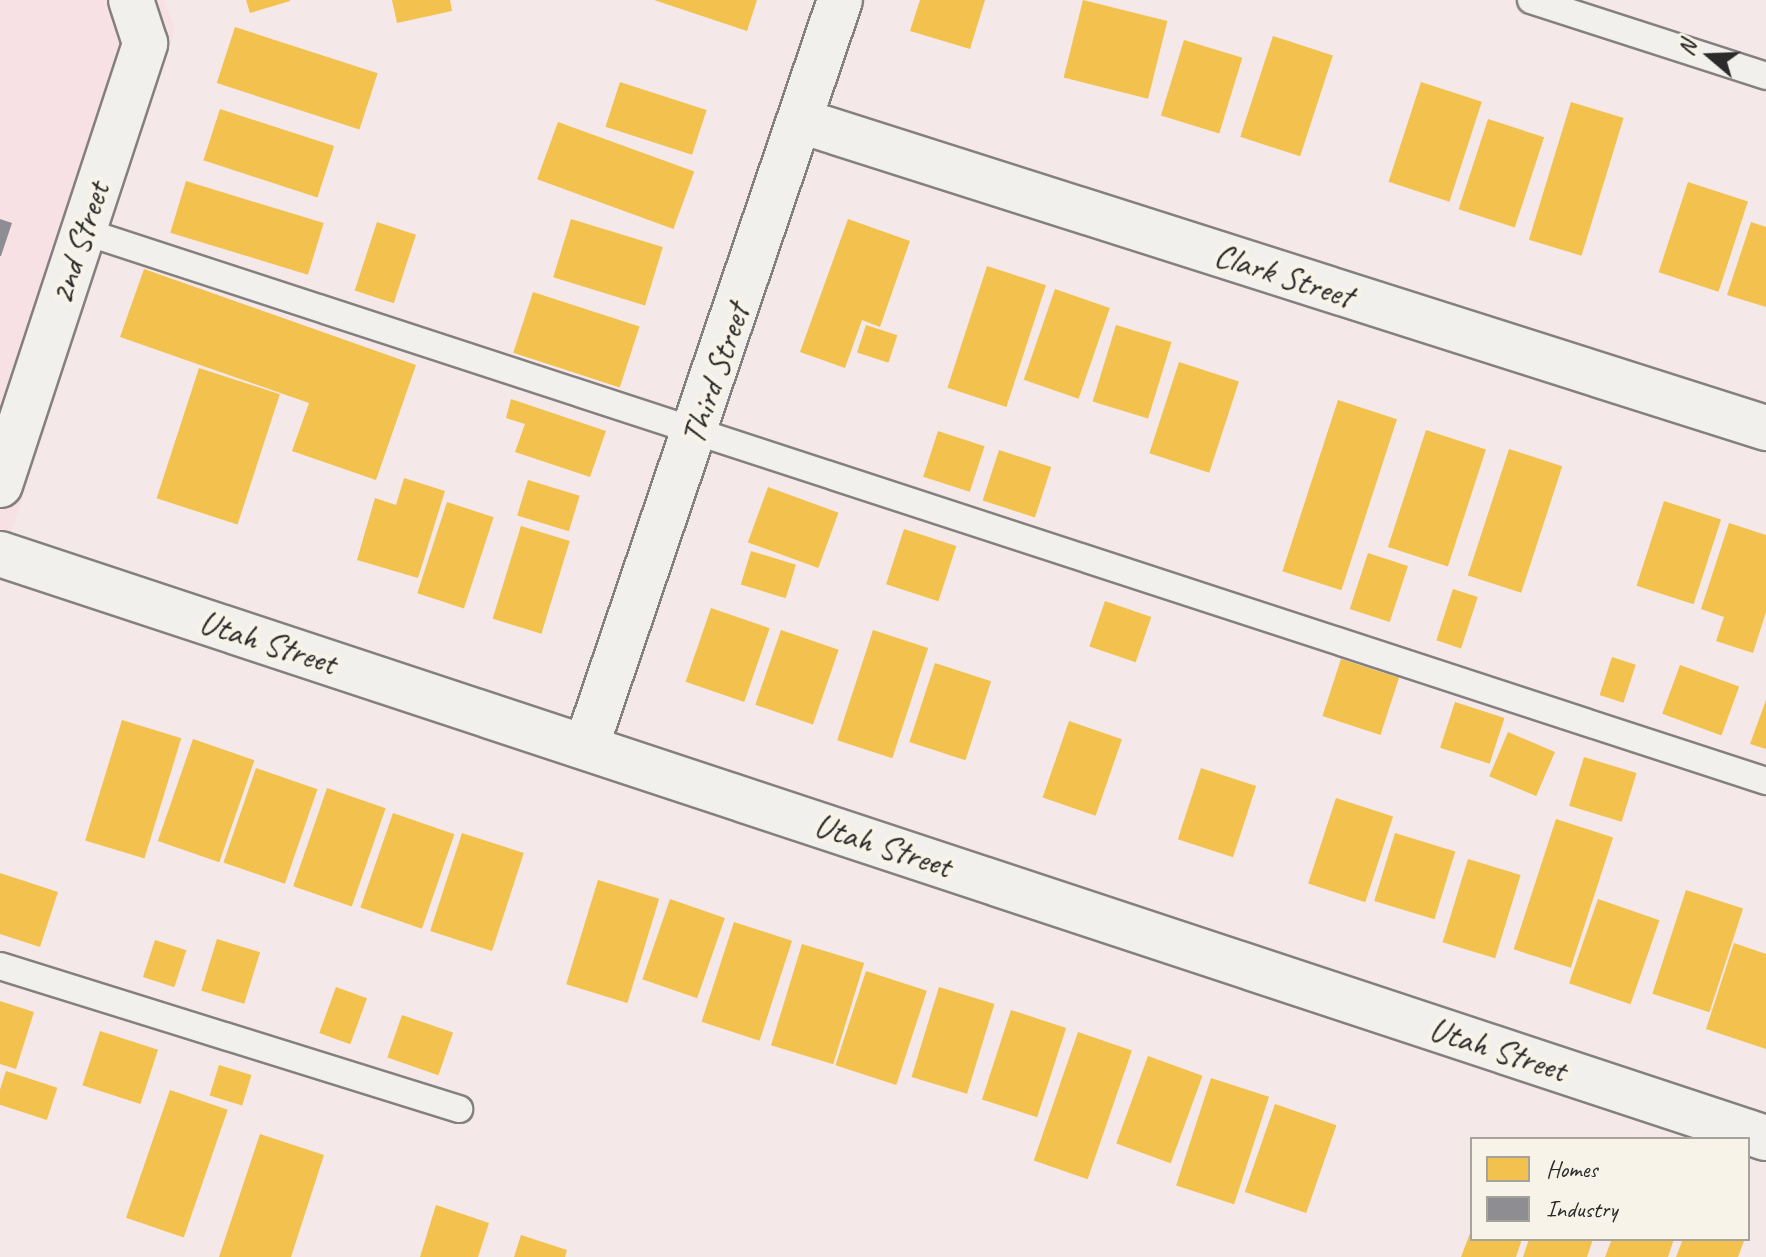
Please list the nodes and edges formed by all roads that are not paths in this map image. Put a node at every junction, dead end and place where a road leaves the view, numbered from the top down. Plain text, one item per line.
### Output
1 (131, 0) edge
2 (840, 0) edge
3 (1531, 0) edge
4 (1766, 76) edge
5 (801, 121) junction
6 (83, 231) junction
7 (696, 428) junction
8 (1766, 428) edge
9 (0, 485) edge
10 (0, 554) edge
11 (586, 747) junction
12 (1766, 781) edge
13 (0, 966) edge
14 (459, 1109) dead end
15 (1766, 1138) edge

1 - 6 street, 2nd Street
2 - 5 street, Third Street
3 - 4 lane
5 - 7 street, Third Street
5 - 8 street, Clark Street
6 - 7 lane
6 - 9 street, 2nd Street
7 - 11 street, Third Street
7 - 12 lane
10 - 11 street, Utah Street
11 - 15 street, Utah Street
13 - 14 lane

